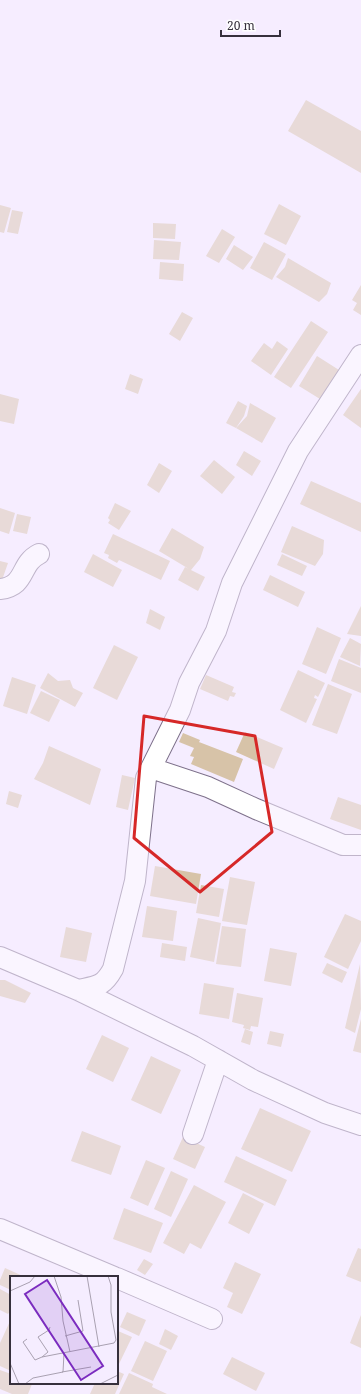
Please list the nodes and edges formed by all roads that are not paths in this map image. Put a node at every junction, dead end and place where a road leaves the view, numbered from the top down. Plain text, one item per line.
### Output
1 (361, 355) edge
2 (39, 554) dead end
3 (0, 589) edge
4 (151, 768) junction
5 (361, 845) edge
6 (5, 962) edge
7 (78, 990) junction
8 (218, 1060) junction
9 (361, 1125) edge
10 (193, 1134) dead end
11 (0, 1228) edge
12 (112, 1276) edge
13 (118, 1278) edge
14 (212, 1319) dead end

1 - 4 street
2 - 3 street
4 - 5 street
4 - 7 street
6 - 7 street
7 - 8 street
8 - 9 street
8 - 10 street
11 - 12 street
13 - 14 street

